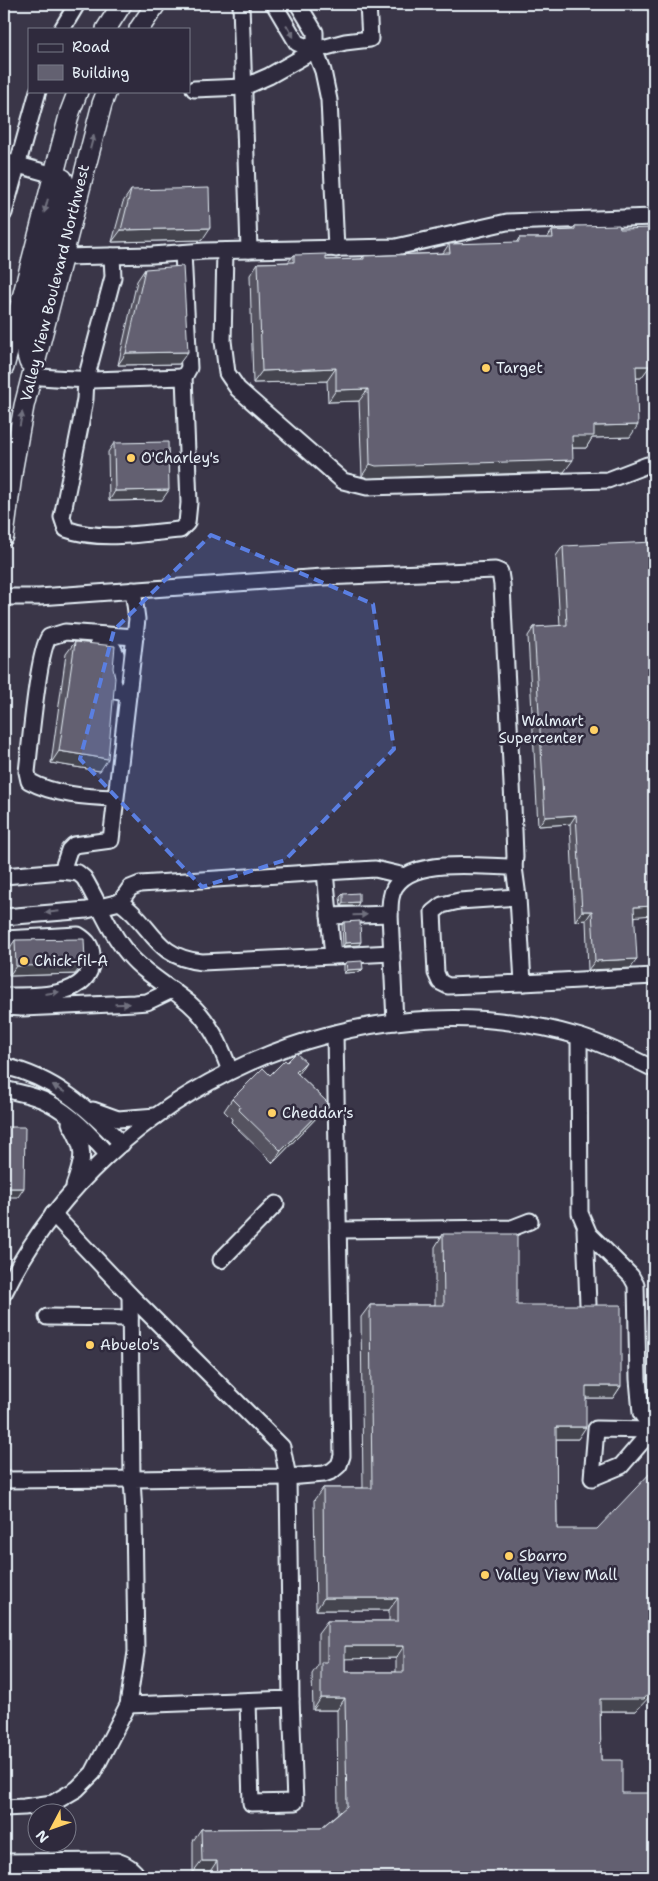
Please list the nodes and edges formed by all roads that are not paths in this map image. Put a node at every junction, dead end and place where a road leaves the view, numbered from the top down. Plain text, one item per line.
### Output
1 (77, 4) edge
2 (122, 4) edge
3 (156, 4) edge
4 (241, 4) edge
5 (274, 4) edge
6 (298, 4) edge
7 (368, 4) edge
8 (63, 28) edge
9 (107, 28) edge
10 (140, 28) edge
11 (315, 50) junction
12 (244, 86) junction
13 (194, 89) dead end
14 (38, 92) edge
15 (78, 92) edge
16 (107, 92) edge
17 (10, 162) edge
18 (54, 175) junction
19 (4, 213) edge
20 (654, 217) edge
21 (336, 249) junction
22 (249, 250) junction
23 (225, 251) junction
24 (184, 253) junction
25 (112, 256) junction
26 (62, 257) junction
27 (4, 368) edge
28 (32, 373) junction
29 (184, 377) junction
30 (86, 380) junction
31 (654, 465) edge
32 (4, 536) edge
33 (133, 590) junction
34 (4, 597) edge
35 (135, 636) junction
36 (44, 645) junction
37 (128, 694) junction
38 (116, 798) junction
39 (514, 867) junction
40 (62, 871) junction
41 (325, 872) junction
42 (4, 876) edge
43 (405, 876) junction
44 (518, 897) junction
45 (120, 902) junction
46 (100, 908) junction
47 (390, 914) junction
48 (329, 916) junction
49 (4, 917) edge
50 (4, 939) edge
51 (392, 953) junction
52 (332, 956) junction
53 (654, 976) edge
54 (523, 983) junction
55 (172, 990) junction
56 (4, 996) edge
57 (4, 1007) edge
58 (395, 1022) junction
59 (335, 1033) junction
60 (579, 1037) junction
61 (4, 1066) edge
62 (654, 1069) edge
63 (230, 1071) junction
64 (4, 1090) edge
65 (84, 1105) junction
66 (56, 1107) junction
67 (157, 1116) junction
68 (122, 1144) junction
69 (108, 1155) junction
70 (73, 1192) junction
71 (276, 1204) dead end
72 (53, 1214) junction
73 (530, 1221) dead end
74 (585, 1229) junction
75 (338, 1230) junction
76 (221, 1260) dead end
77 (4, 1293) edge
78 (130, 1295) junction
79 (588, 1304) edge
80 (47, 1317) dead end
81 (130, 1318) junction
82 (653, 1430) edge
83 (288, 1477) junction
84 (132, 1479) junction
85 (4, 1480) edge
86 (291, 1699) junction
87 (248, 1701) junction
88 (128, 1705) junction
89 (4, 1808) edge
90 (4, 1862) edge
91 (138, 1877) edge

1 - 8 street
2 - 9 main road
3 - 10 main road
4 - 12 street
5 -> 11 street
6 - 11 street
7 - 11 street
11 - 12 street
11 - 21 street
12 - 13 street
12 - 22 street
14 - 17 street
15 - 18 main road, Valley View Boulevard Northwest
26 -> 16 main road, Valley View Boulevard Northwest
17 - 18 street
17 - 19 street
18 -> 27 main road, Valley View Boulevard Northwest
18 - 28 main road
20 - 21 street
21 - 22 street
22 - 23 street
23 - 24 street
23 - 31 street
24 - 25 street
24 - 29 street
25 - 26 street
25 - 30 street
26 - 28 main road, Valley View Boulevard Northwest
28 - 30 street
32 -> 28 main road, Valley View Boulevard Northwest
29 - 30 street
29 - 30 street
33 - 34 street
33 - 35 street
33 - 39 street
35 - 36 street
35 - 37 street
36 - 37 street
36 - 38 street
37 - 38 street
38 - 40 street
39 - 43 street
39 - 44 street
40 - 42 street
40 - 46 street
41 - 43 street
41 - 45 street
41 - 48 street
43 - 47 street
44 - 54 street
44 - 54 street
45 - 46 street
45 - 52 street
46 -> 49 street
46 - 55 street
48 -> 47 street
47 - 51 street
48 - 52 street
56 -> 50 street
51 - 52 street
51 - 58 street
53 - 54 street
57 -> 55 street
55 - 63 street
58 - 59 street
58 - 60 street
59 - 63 street
59 - 75 street
60 - 62 street
60 - 74 street
65 -> 61 street
63 - 67 street
64 - 66 street
65 - 67 street
65 - 68 street
66 - 69 street
66 - 70 street
67 - 68 street
68 - 69 street
69 - 70 street
70 - 72 street
71 - 76 street
72 - 77 street
72 - 78 street
73 - 75 street
74 - 79 street
74 - 82 street
75 - 83 street
78 - 81 street
78 - 83 street
80 - 81 street
81 - 84 street
83 - 84 street
83 - 86 street
84 - 85 street
84 - 88 street
86 - 87 street
86 - 87 street
87 - 88 street
88 - 89 street
90 - 91 street

